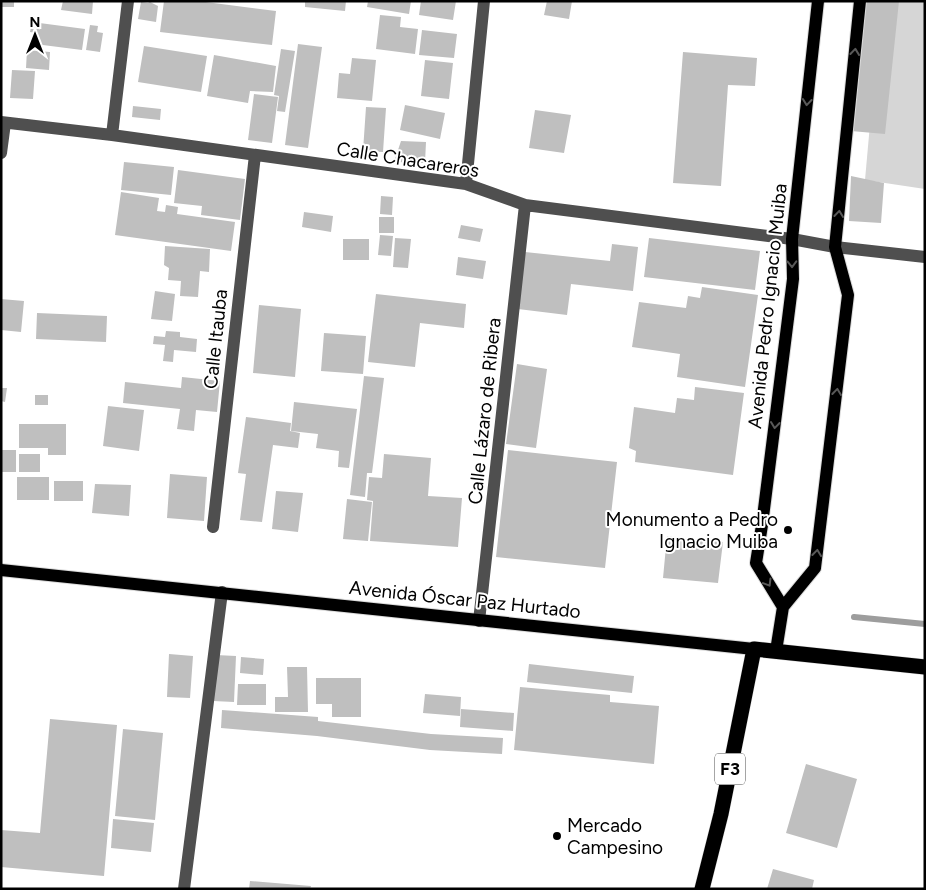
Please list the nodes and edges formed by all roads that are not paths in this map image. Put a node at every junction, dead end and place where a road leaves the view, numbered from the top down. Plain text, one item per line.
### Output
1 (128, 1) edge
2 (484, 1) edge
3 (818, 1) edge
4 (860, 1) edge
5 (3, 123) edge
6 (112, 135) junction
7 (1, 153) edge
8 (255, 155) junction
9 (466, 184) junction
10 (525, 205) junction
11 (792, 239) junction
12 (835, 247) junction
13 (925, 257) edge
14 (213, 527) dead end
15 (1, 570) edge
16 (222, 592) junction
17 (783, 608) junction
18 (480, 621) junction
19 (754, 649) junction
20 (776, 651) junction
21 (925, 667) edge
22 (184, 889) edge
23 (702, 889) edge

1 - 6 street
2 - 9 street
3 -> 11 main road, Avenida Pedro Ignacio Muiba
12 -> 4 main road
5 - 6 street, Calle Chacareros
5 - 7 street
6 - 8 street, Calle Chacareros
8 - 9 street, Calle Chacareros
8 - 14 street, Calle Itauba
9 - 10 street, Calle Chacareros
10 - 11 street, Calle Chacareros
10 - 18 street, Calle Lázaro de Ribera
11 - 12 street, Calle Chacareros
11 -> 17 main road, Avenida Pedro Ignacio Muiba
12 - 13 street, Calle Chacareros
17 -> 12 main road
15 - 16 main road, Avenida Óscar Paz Hurtado
16 - 18 main road, Avenida Óscar Paz Hurtado
16 - 22 street
17 - 20 main road
18 - 19 main road, Avenida Óscar Paz Hurtado
19 - 20 highway, Avenida Óscar Paz Hurtado
19 - 23 highway, F3
20 - 21 highway, Avenida Óscar Paz Hurtado

